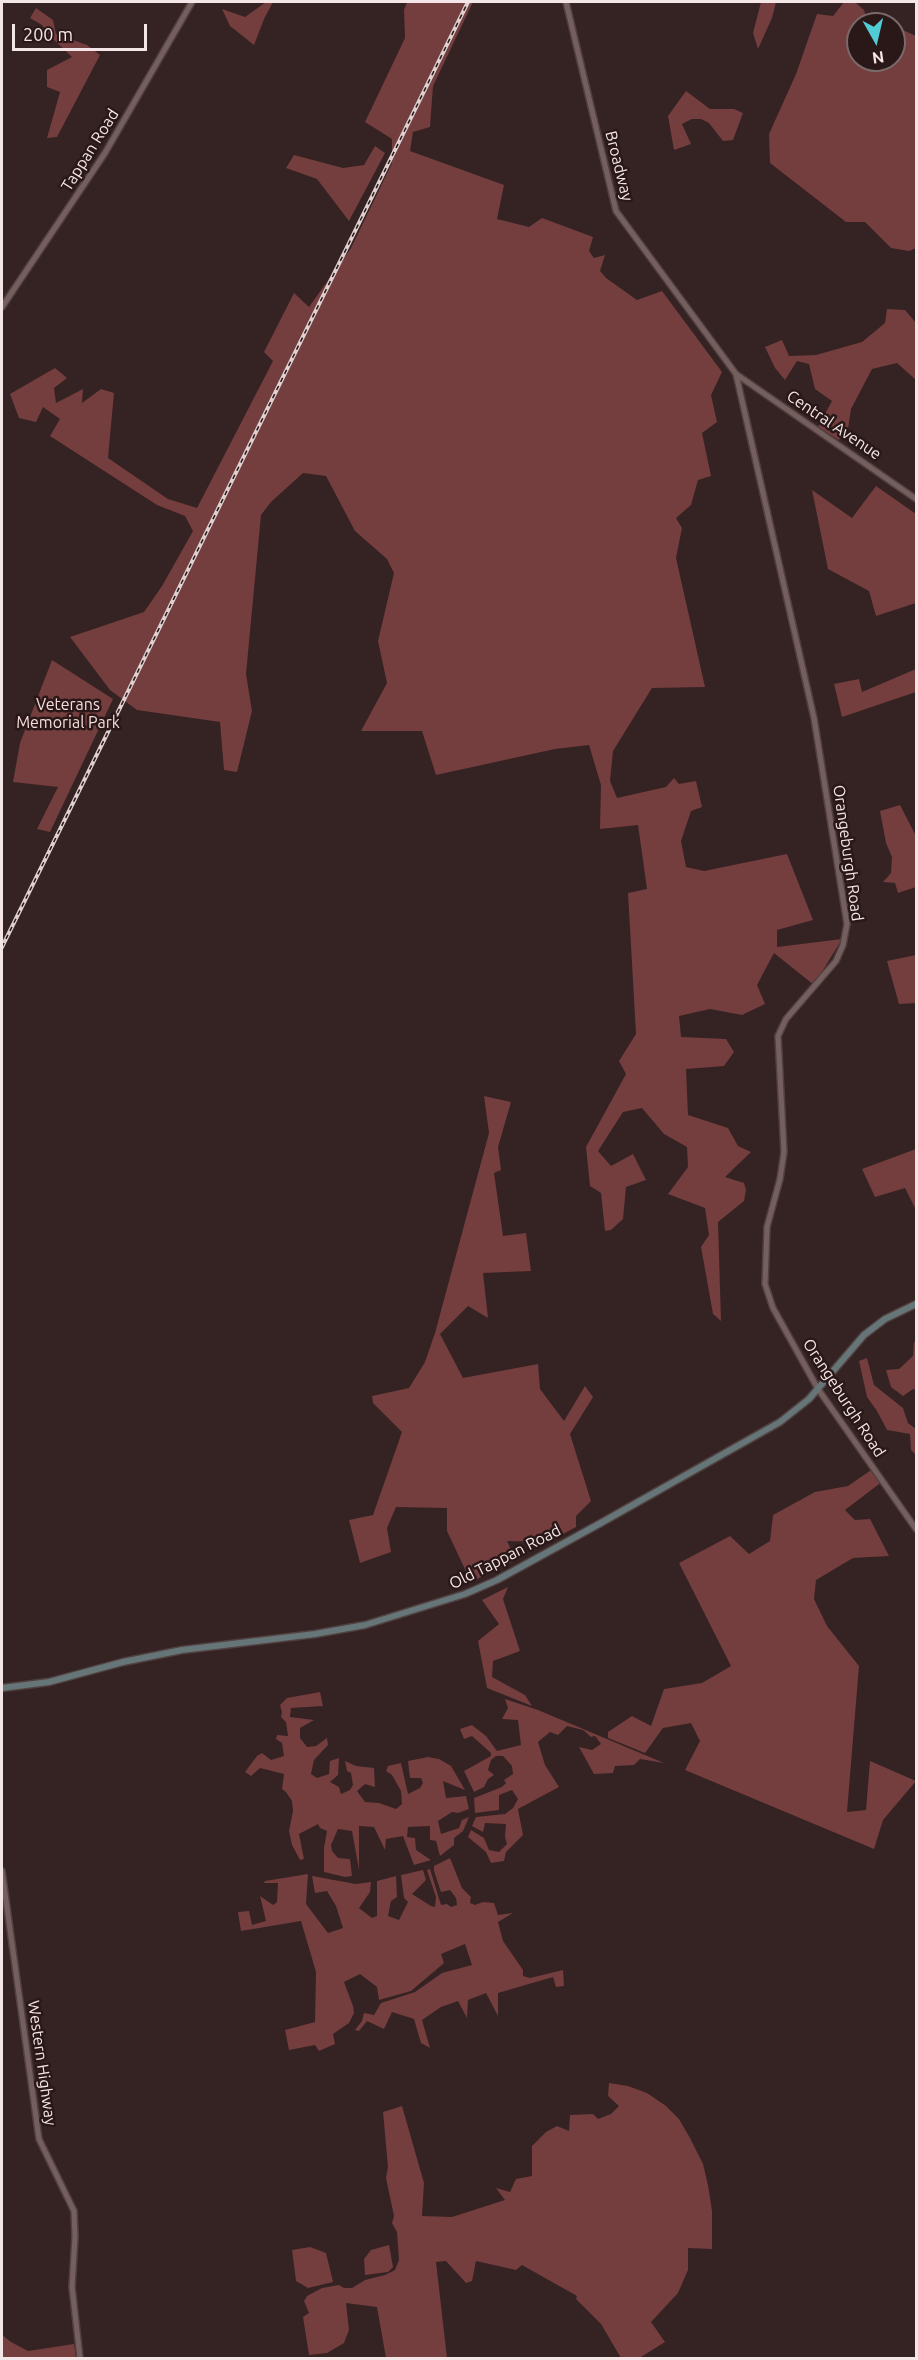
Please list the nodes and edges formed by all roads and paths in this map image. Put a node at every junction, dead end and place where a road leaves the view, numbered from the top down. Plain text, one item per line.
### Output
1 (192, 2) edge
2 (566, 2) edge
3 (2, 308) edge
4 (736, 374) junction
5 (916, 499) edge
6 (916, 1304) edge
7 (818, 1389) junction
8 (916, 1529) edge
9 (2, 1688) edge
10 (2, 1871) edge
11 (80, 2358) edge

1 - 3 street, Tappan Road
2 - 4 street, Broadway
4 - 5 street, Central Avenue
4 - 7 street, Orangeburgh Road
6 - 7 main road, Old Tappan Road
7 - 8 street, Orangeburgh Road
7 - 9 main road, Old Tappan Road
10 - 11 street, Western Highway

